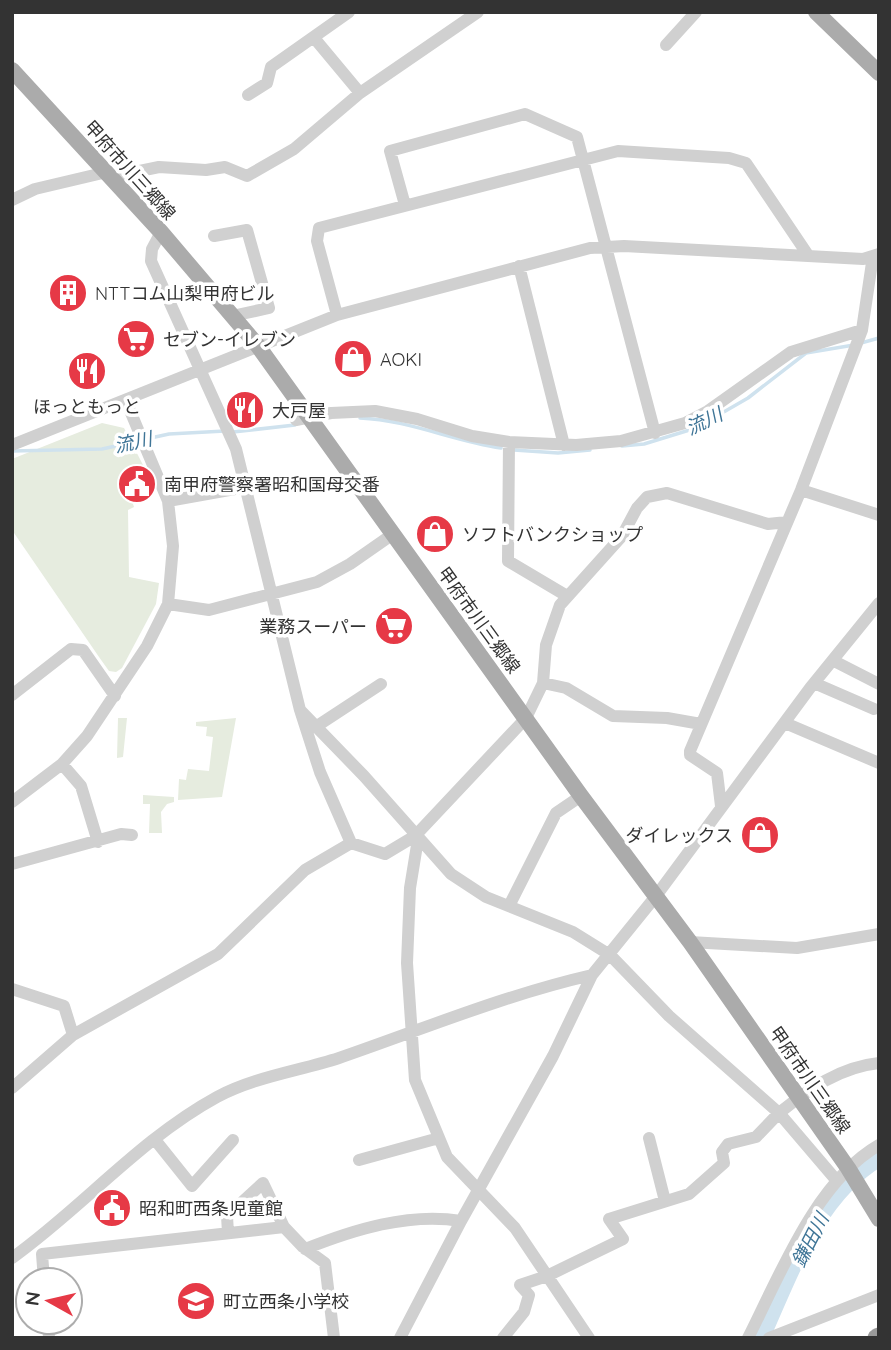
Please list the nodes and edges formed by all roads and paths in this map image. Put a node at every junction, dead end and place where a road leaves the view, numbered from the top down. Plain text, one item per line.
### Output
1 (349, 12) edge
2 (478, 12) edge
3 (696, 12) edge
4 (816, 12) edge
5 (315, 39) junction
6 (666, 45) dead end
7 (12, 70) edge
8 (879, 73) edge
9 (360, 93) junction
10 (248, 96) dead end
11 (583, 159) junction
12 (111, 176) junction
13 (12, 200) edge
14 (405, 205) junction
15 (161, 232) junction
16 (214, 236) dead end
17 (605, 246) junction
18 (808, 255) junction
19 (876, 255) edge
20 (519, 266) junction
21 (337, 315) junction
22 (232, 316) junction
23 (861, 333) junction
24 (258, 346) junction
25 (201, 370) junction
26 (127, 401) junction
27 (302, 419) junction
28 (655, 432) junction
29 (509, 442) junction
30 (12, 444) edge
31 (564, 445) junction
32 (246, 487) junction
33 (801, 490) junction
34 (168, 501) junction
35 (879, 515) edge
36 (787, 522) junction
37 (393, 534) junction
38 (272, 594) junction
39 (567, 596) junction
40 (879, 603) edge
41 (168, 604) junction
42 (834, 661) junction
43 (543, 683) junction
44 (814, 683) junction
45 (381, 684) dead end
46 (879, 684) edge
47 (12, 695) edge
48 (115, 696) junction
49 (874, 709) dead end
50 (300, 710) junction
51 (526, 718) junction
52 (785, 723) junction
53 (701, 724) junction
54 (317, 726) junction
55 (879, 763) edge
56 (62, 764) junction
57 (581, 796) junction
58 (12, 802) edge
59 (721, 806) junction
60 (132, 835) dead end
61 (416, 837) junction
62 (98, 842) junction
63 (351, 843) junction
64 (12, 864) edge
65 (656, 896) junction
66 (509, 906) junction
67 (879, 934) edge
68 (690, 942) junction
69 (610, 955) junction
70 (592, 975) junction
71 (12, 989) edge
72 (413, 1033) junction
73 (73, 1035) junction
74 (879, 1063) edge
75 (12, 1088) edge
76 (799, 1096) junction
77 (779, 1113) junction
78 (439, 1138) junction
79 (649, 1138) dead end
80 (156, 1140) junction
81 (233, 1140) dead end
82 (879, 1145) edge
83 (359, 1160) dead end
84 (843, 1174) junction
85 (478, 1190) junction
86 (665, 1201) junction
87 (879, 1219) edge
88 (461, 1221) junction
89 (284, 1227) junction
90 (228, 1233) junction
91 (305, 1249) junction
92 (12, 1258) edge
93 (43, 1266) edge
94 (547, 1276) junction
95 (879, 1295) edge
96 (334, 1338) edge
97 (400, 1338) edge
98 (503, 1338) edge
99 (590, 1338) edge
100 (748, 1338) edge
101 (769, 1338) edge

1 - 5 street
2 - 9 street
3 - 6 street
4 - 8 main road
5 - 9 street
5 - 10 street
7 - 12 main road, 甲府市川三郷線
9 - 12 street
11 - 14 street
11 - 14 street
11 - 17 street
11 - 18 street
12 - 13 street
12 - 15 main road, 甲府市川三郷線
14 - 21 street
15 - 22 main road, 甲府市川三郷線
15 - 25 street
16 - 22 street
17 - 18 street
17 - 20 street
17 - 28 street
18 - 19 street
19 - 23 street
20 - 21 street
20 - 31 street
21 - 24 street
22 - 24 main road, 甲府市川三郷線
23 - 28 street
23 - 33 street
24 - 25 street
24 - 27 main road, 甲府市川三郷線
25 - 26 street
25 - 32 street
26 - 30 street
26 - 34 street
27 - 29 street
27 - 37 main road, 甲府市川三郷線
28 - 31 street
29 - 31 street
29 - 39 street
32 - 34 street
32 - 38 street
33 - 35 street
33 - 36 street
34 - 41 street
36 - 39 street
36 - 53 street
37 - 38 street
37 - 51 main road, 甲府市川三郷線
38 - 41 street
38 - 50 street
39 - 43 street
40 - 42 street
41 - 48 street
42 - 44 street
42 - 46 street
43 - 51 street
43 - 53 street
44 - 49 street
44 - 52 street
45 - 54 street
47 - 48 street
48 - 56 street
50 - 54 street
50 - 63 street
51 - 57 main road, 甲府市川三郷線
51 - 61 street
52 - 55 street
52 - 59 street
53 - 59 street
54 - 61 street
56 - 58 street
56 - 62 street
57 - 65 main road, 甲府市川三郷線
57 - 66 street
59 - 65 street
60 - 62 street
61 - 63 street
61 - 66 street
61 - 72 street
62 - 64 street
63 - 73 street
65 - 68 main road, 甲府市川三郷線
65 - 69 street
66 - 69 street
67 - 68 street
68 - 76 main road, 甲府市川三郷線
69 - 70 street
69 - 77 street
70 - 72 street
70 - 85 street
71 - 73 street
72 - 78 street
72 - 80 street
73 - 75 street
74 - 76 street
76 - 77 street
76 - 84 main road, 甲府市川三郷線
77 - 84 street
77 - 86 street
78 - 83 street
78 - 85 street
79 - 86 street
80 - 81 street
80 - 92 street
82 - 84 street
84 - 87 main road, 甲府市川三郷線
84 - 100 street
85 - 88 street
85 - 94 street
86 - 94 street
88 - 91 street
88 - 97 street
89 - 90 street
89 - 90 street
89 - 91 street
90 - 93 street
91 - 96 street
94 - 98 street
94 - 99 street
95 - 101 street

